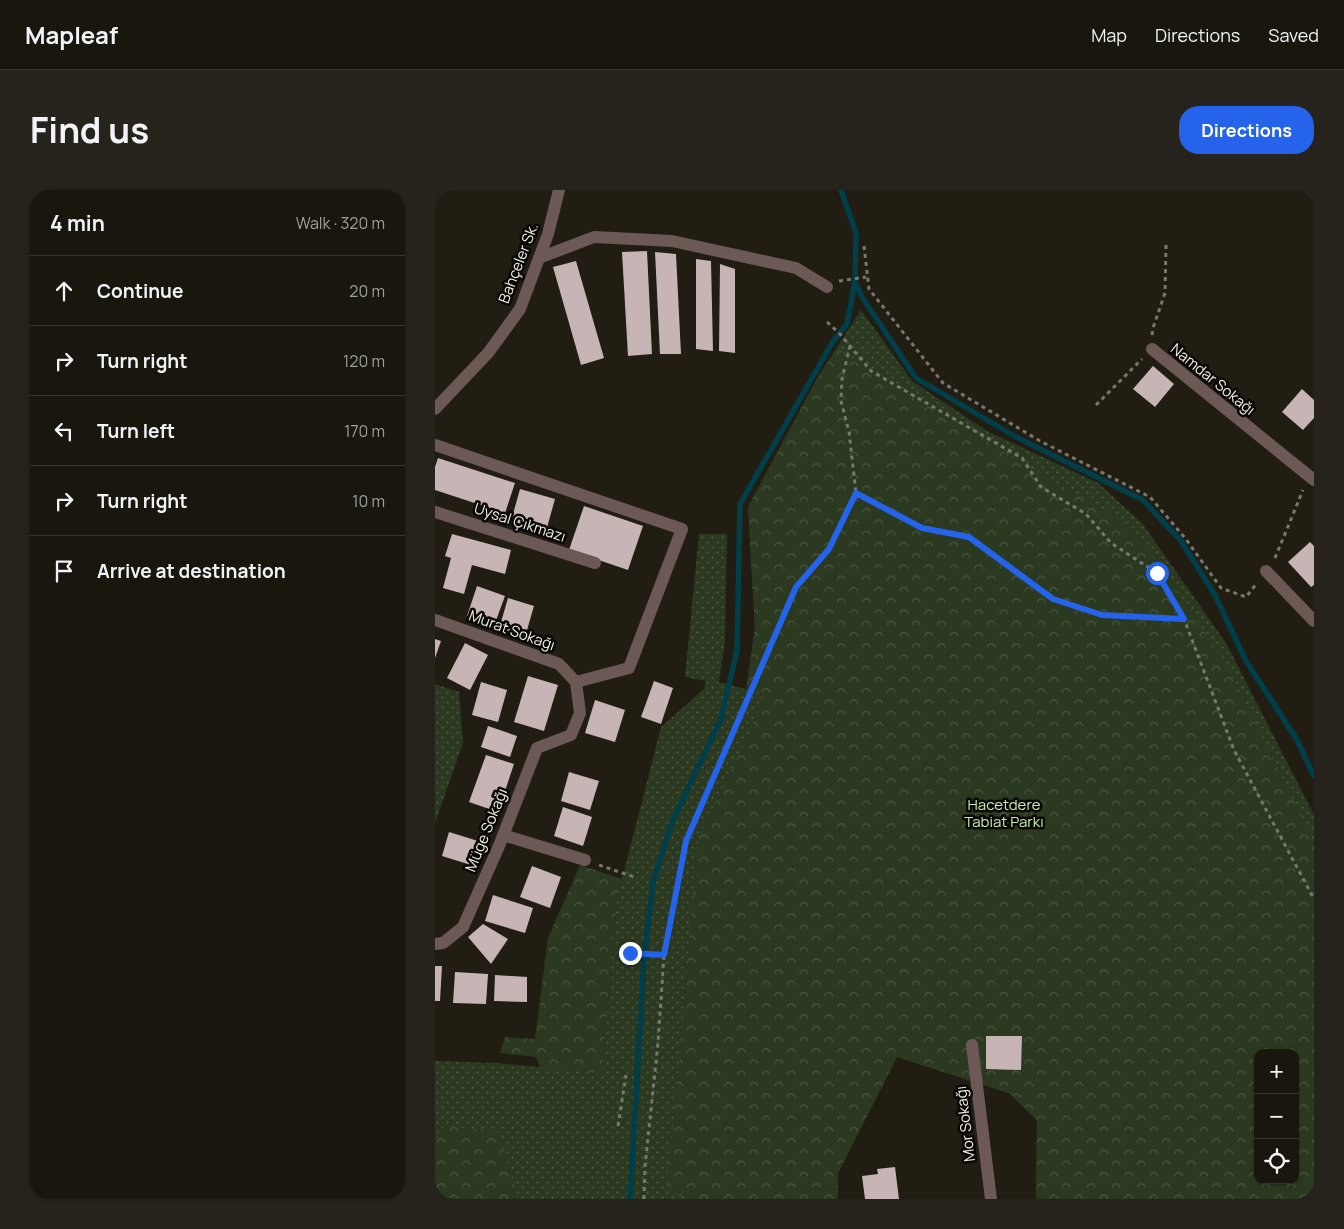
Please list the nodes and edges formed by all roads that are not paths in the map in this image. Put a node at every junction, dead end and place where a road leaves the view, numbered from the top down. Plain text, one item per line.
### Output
1 (559, 190) edge
2 (539, 258) junction
3 (827, 287) dead end
4 (1152, 349) road end
5 (435, 409) edge
6 (435, 445) edge
7 (1311, 478) edge
8 (435, 512) edge
9 (595, 563) dead end
10 (1266, 571) road end
11 (435, 620) edge
12 (1314, 621) edge
13 (576, 682) junction
14 (503, 835) junction
15 (585, 860) road end
16 (435, 944) edge
17 (972, 1045) dead end
18 (991, 1199) edge

1 - 2 street, Bahçeler Sk.
2 - 3 street
2 - 5 street, Bahçeler Sk.
4 - 7 street, Namdar Sokağı
6 - 13 street
8 - 9 street, Uysal Çıkmazı
10 - 12 street
11 - 13 street, Murat Sokağı
13 - 14 street, Müge Sokağı
14 - 15 street
14 - 16 street, Müge Sokağı
17 - 18 street, Mor Sokağı

